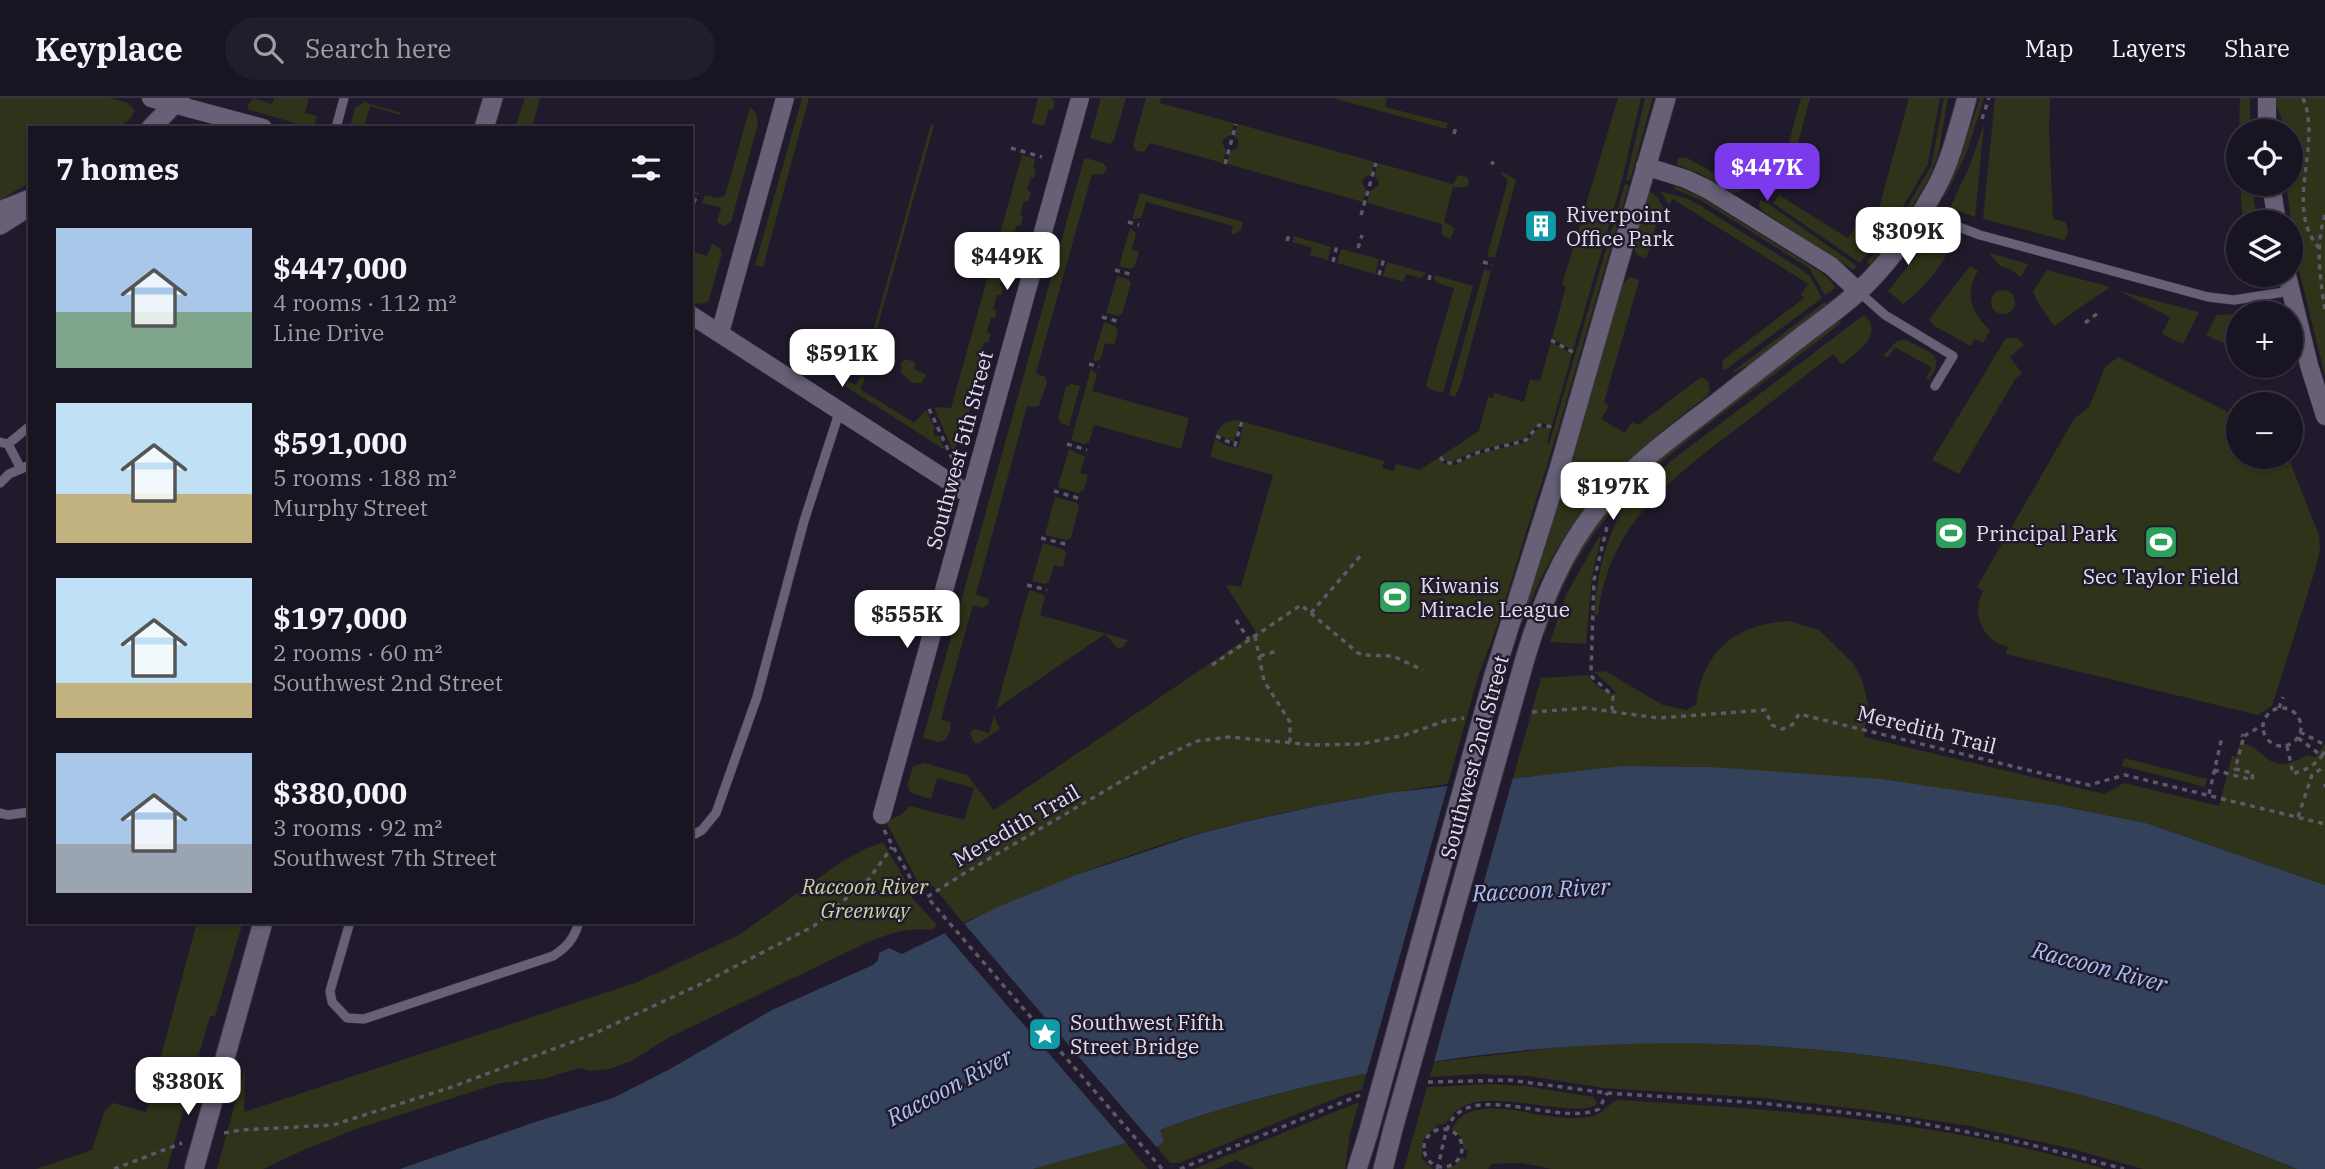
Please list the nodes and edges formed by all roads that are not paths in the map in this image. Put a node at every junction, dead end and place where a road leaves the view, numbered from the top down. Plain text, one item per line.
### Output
1 (151, 98) edge
2 (344, 98) edge
3 (493, 98) edge
4 (785, 98) edge
5 (1080, 98) edge
6 (1666, 98) edge
7 (1967, 98) edge
8 (2267, 98) edge
9 (178, 101) edge
10 (2267, 119) edge
11 (153, 126) edge
12 (258, 126) edge
13 (337, 126) edge
14 (485, 126) edge
15 (1645, 166) junction
16 (28, 200) edge
17 (28, 207) edge
18 (0, 211) edge
19 (1922, 213) junction
20 (0, 225) edge
21 (2275, 287) edge
22 (2289, 287) edge
23 (1858, 291) junction
24 (693, 316) edge
25 (720, 333) junction
26 (1935, 386) dead end
27 (840, 410) junction
28 (2325, 415) edge
29 (28, 427) edge
30 (4, 443) edge
31 (25, 466) edge
32 (0, 483) edge
33 (970, 495) junction
34 (28, 812) edge
35 (0, 813) edge
36 (883, 815) road end
37 (693, 834) edge
38 (262, 924) edge
39 (349, 924) edge
40 (578, 924) edge
41 (194, 1169) edge
42 (1357, 1169) edge
43 (1383, 1169) edge

1 - 9 street
2 - 13 lane
3 - 14 main road
4 - 25 street
5 - 33 street, Southwest 5th Street
6 - 15 main road, Southwest 2nd Street
7 - 19 main road, Southwest 2nd Street
8 - 10 street
9 - 11 main road
9 - 12 street
15 - 23 street
15 - 42 main road, Southwest 2nd Street, bridge
16 - 18 main road
17 - 20 main road
19 - 21 lane
19 - 23 main road, Southwest 2nd Street
22 - 28 street
23 - 26 lane
23 - 43 main road, Southwest 2nd Street, bridge
24 - 25 street
25 - 27 street
27 - 33 street
27 - 37 lane
29 - 30 lane
30 - 31 lane
31 - 32 lane
33 - 36 street, Southwest 5th Street
34 - 35 lane
38 - 41 main road, bridge
39 - 40 lane

